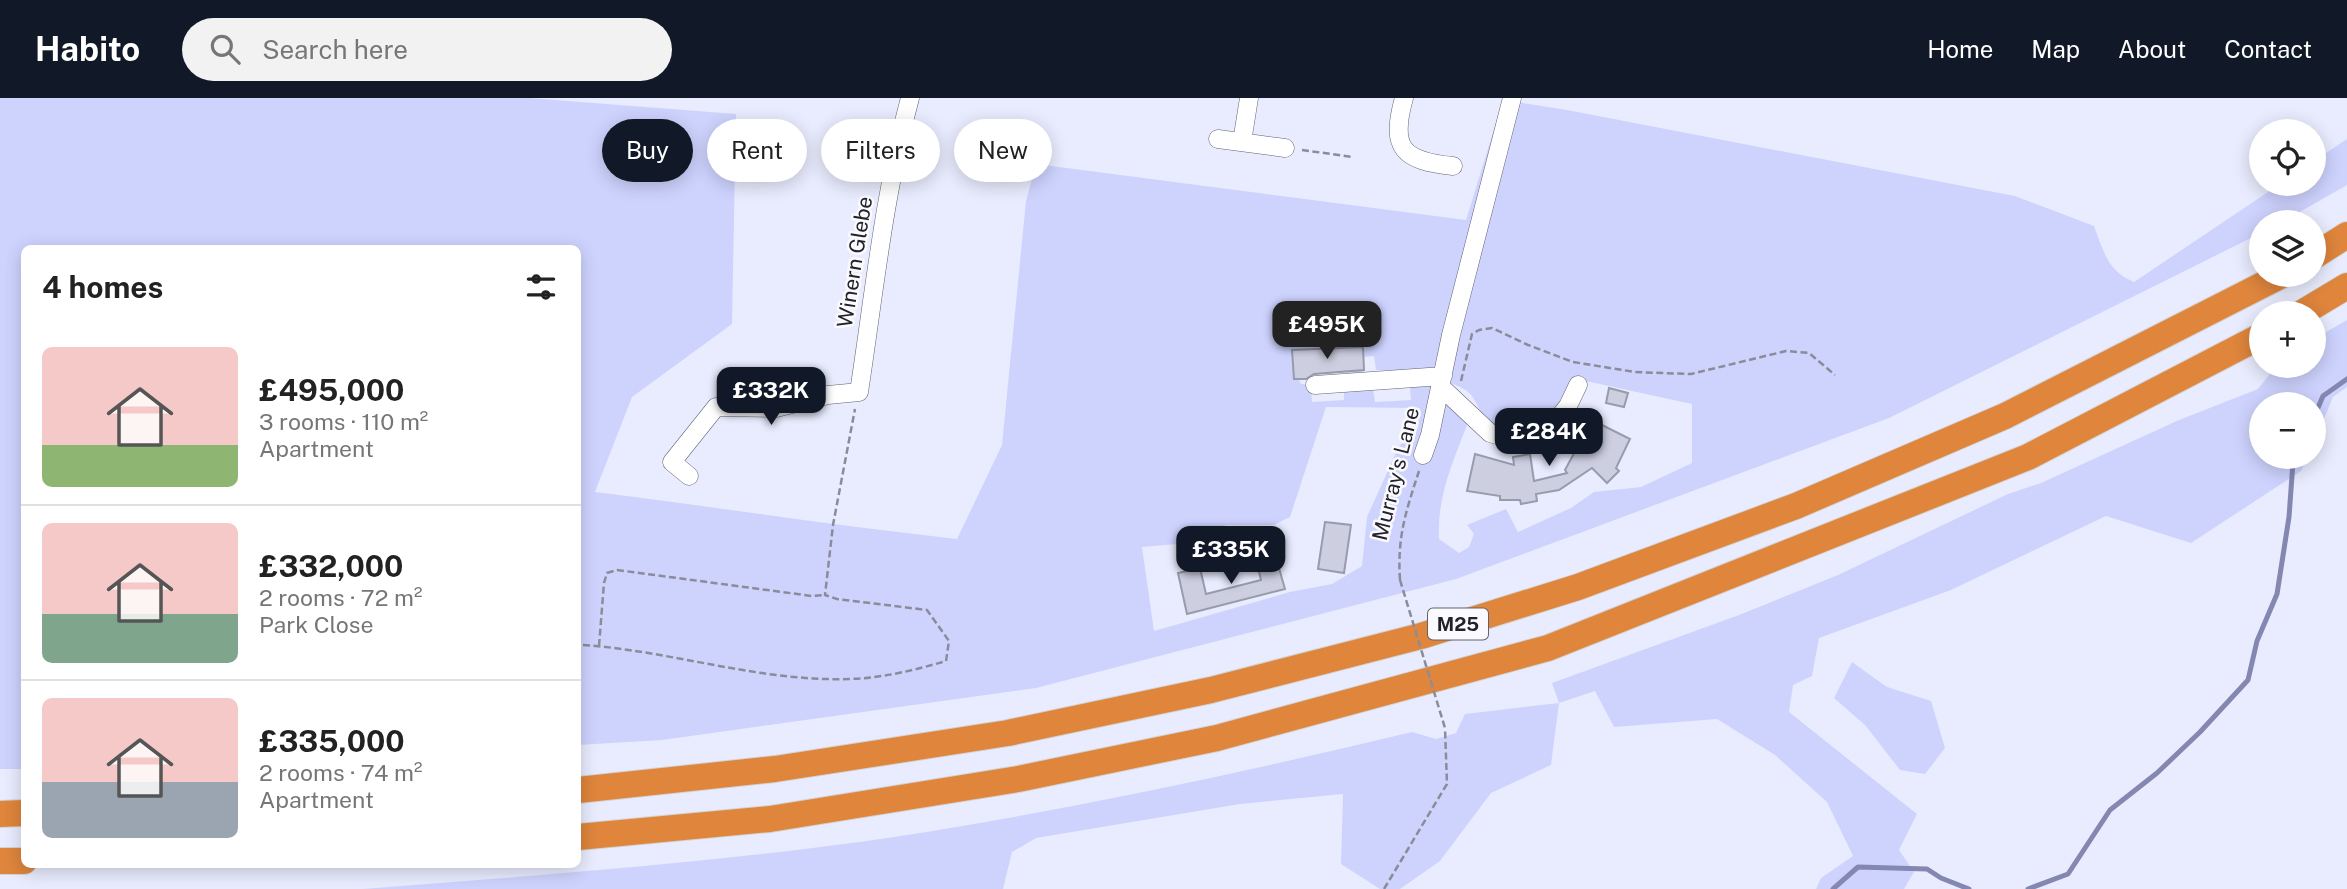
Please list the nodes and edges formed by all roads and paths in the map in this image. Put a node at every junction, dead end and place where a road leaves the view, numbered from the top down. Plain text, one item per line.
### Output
1 (910, 98) edge
2 (1249, 98) edge
3 (1404, 98) edge
4 (1512, 98) edge
5 (1218, 138) dead end
6 (1242, 142) junction
7 (1285, 148) joint
8 (1353, 157) dead end
9 (1453, 166) dead end
10 (2347, 235) edge
11 (2326, 248) edge
12 (2347, 286) edge
13 (2258, 287) edge
14 (2322, 301) edge
15 (2249, 342) edge
16 (1835, 375) dead end
17 (1442, 381) junction
18 (1315, 384) dead end
19 (1578, 385) dead end
20 (859, 392) junction
21 (1457, 401) junction
22 (1423, 455) joint
23 (689, 476) dead end
24 (825, 595) junction
25 (583, 645) dead end
26 (599, 646) junction
27 (581, 790) edge
28 (21, 813) edge
29 (0, 814) edge
30 (581, 837) edge
31 (0, 861) edge
32 (21, 861) edge
33 (1384, 889) edge

1 - 20 street, Winern Glebe
2 - 6 street
3 - 9 street
4 - 17 street, Murray's Lane
5 - 6 street
6 - 7 street
7 - 8 path
10 - 11 highway
12 - 14 highway
13 - 27 highway, M25
15 - 30 highway, M25
16 - 21 path
17 - 18 street
17 - 21 street
17 - 22 street, Murray's Lane
19 - 21 street
20 - 23 street
20 - 24 path
22 - 33 path, Murray's Lane, bridge
24 - 26 path
24 - 26 path
25 - 26 path
28 - 29 highway
31 - 32 highway

